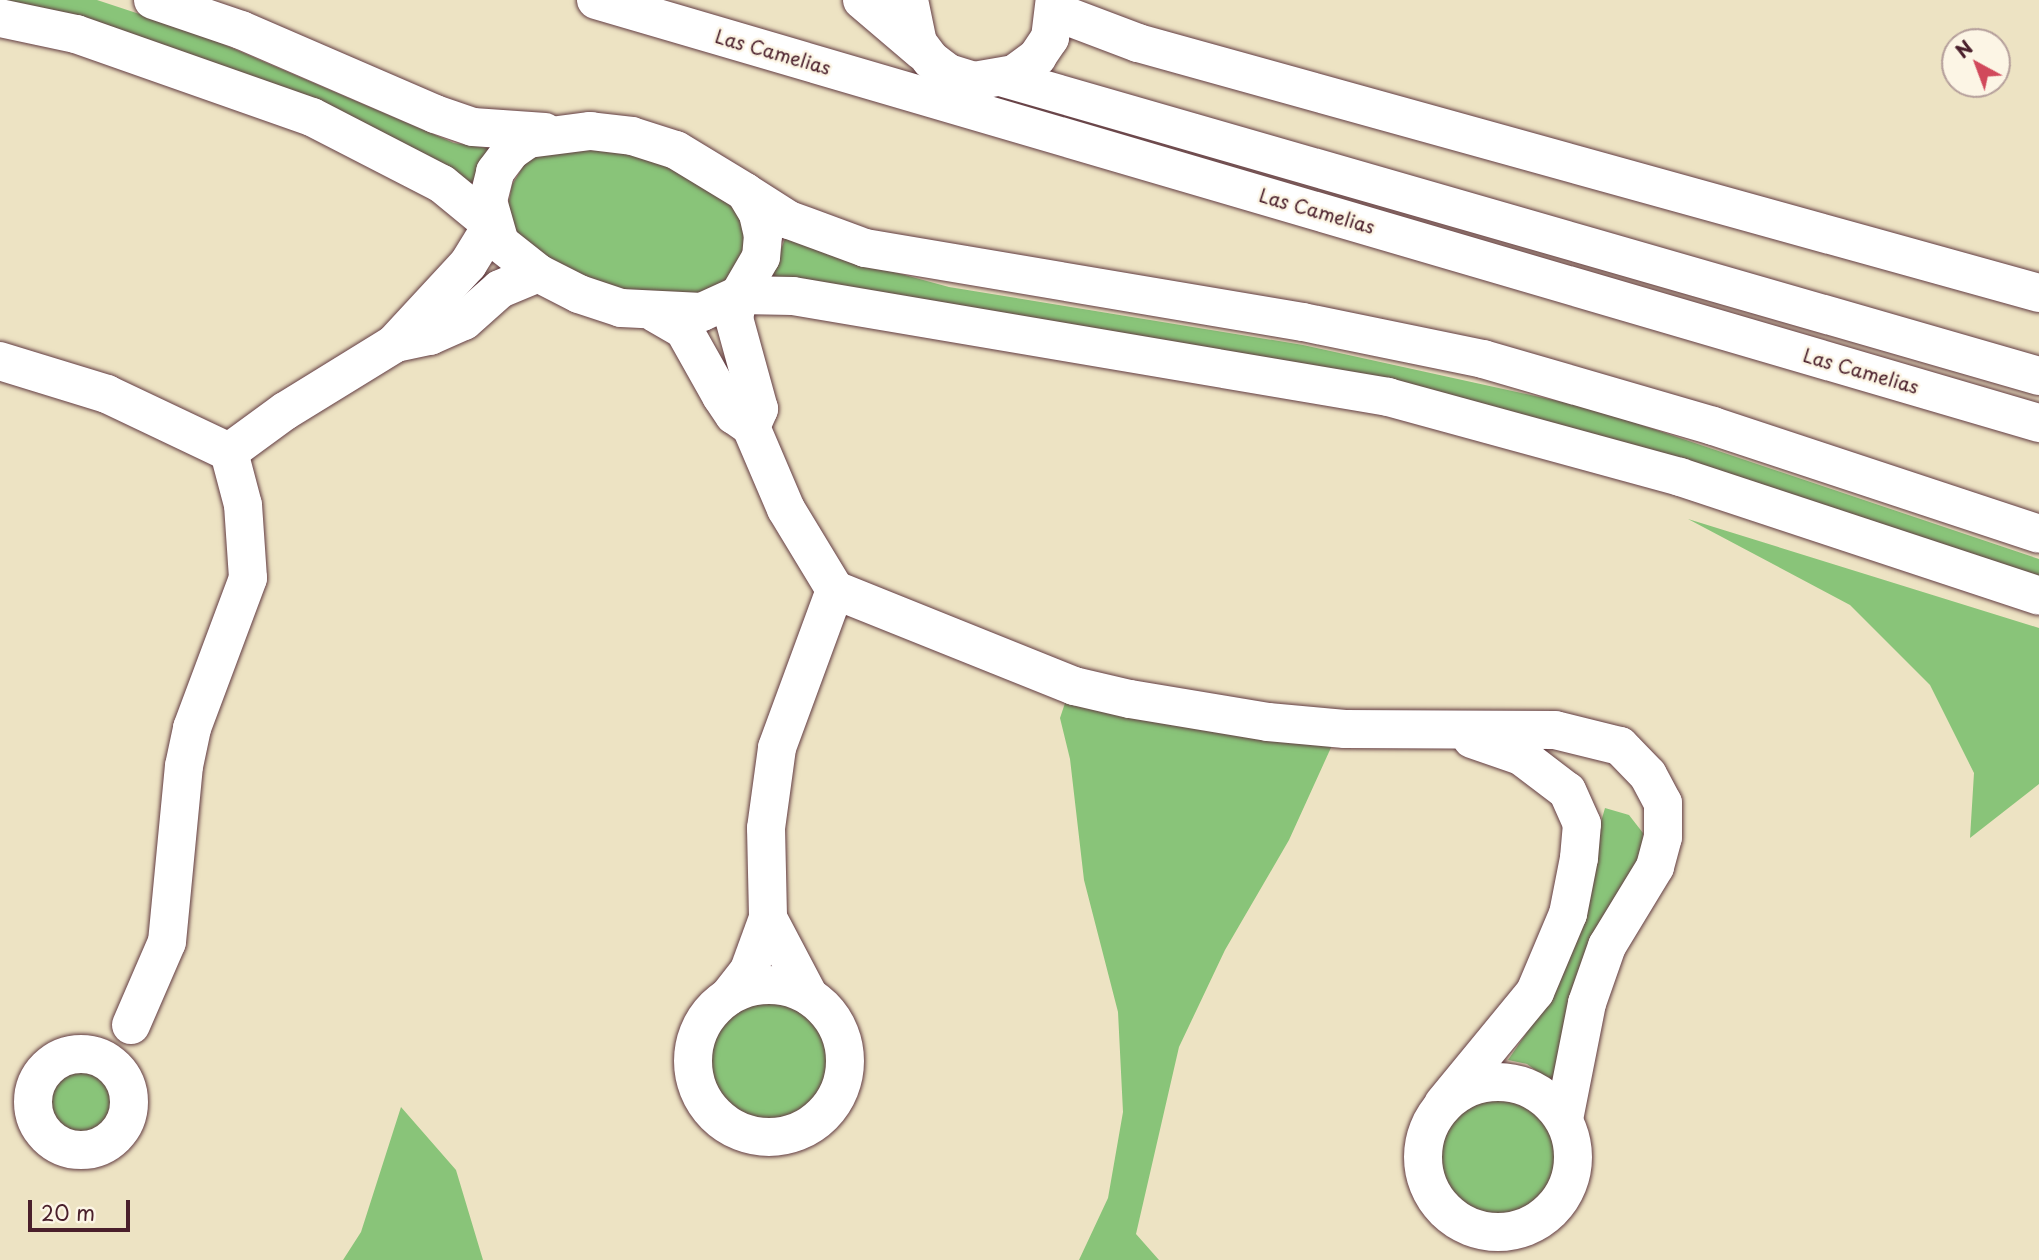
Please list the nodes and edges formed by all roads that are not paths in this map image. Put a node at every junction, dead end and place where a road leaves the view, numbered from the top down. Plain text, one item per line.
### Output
1 (153, 0) edge
2 (596, 0) edge
3 (862, 0) edge
4 (909, 0) edge
5 (1056, 6) edge
6 (0, 18) edge
7 (927, 56) junction
8 (1003, 78) junction
9 (558, 132) junction
10 (745, 192) junction
11 (492, 225) junction
12 (538, 273) junction
13 (2039, 293) edge
14 (739, 295) junction
15 (655, 313) junction
16 (394, 344) junction
17 (0, 361) edge
18 (2039, 376) edge
19 (2039, 423) edge
20 (751, 427) junction
21 (229, 452) junction
22 (2039, 534) edge
23 (835, 590) junction
24 (2039, 596) edge
25 (1447, 731) junction
26 (768, 918) junction
27 (729, 996) junction
28 (809, 996) junction
29 (131, 1025) junction
30 (83, 1053) junction
31 (126, 1082) junction
32 (1443, 1104) junction
33 (1564, 1119) junction

1 - 9 street
2 - 19 street, Las Camelias
3 - 7 street
4 - 7 street
5 - 8 street
5 - 13 street
6 - 11 street
7 - 8 street
8 - 18 street
9 - 10 street
9 - 11 street
10 - 14 street
10 - 22 street
11 - 12 street
11 - 16 street
12 - 15 street
12 - 16 street
14 - 15 street
14 - 20 street
14 - 24 street
15 - 20 street
16 - 21 street
17 - 21 street
20 - 23 street
21 - 29 street
23 - 25 street
23 - 26 street
25 - 32 street
25 - 33 street
26 - 27 street
26 - 28 street
27 - 28 street
27 - 28 street
29 - 30 street
29 - 31 street
30 - 31 street
30 - 31 street
32 - 33 street
32 - 33 street

